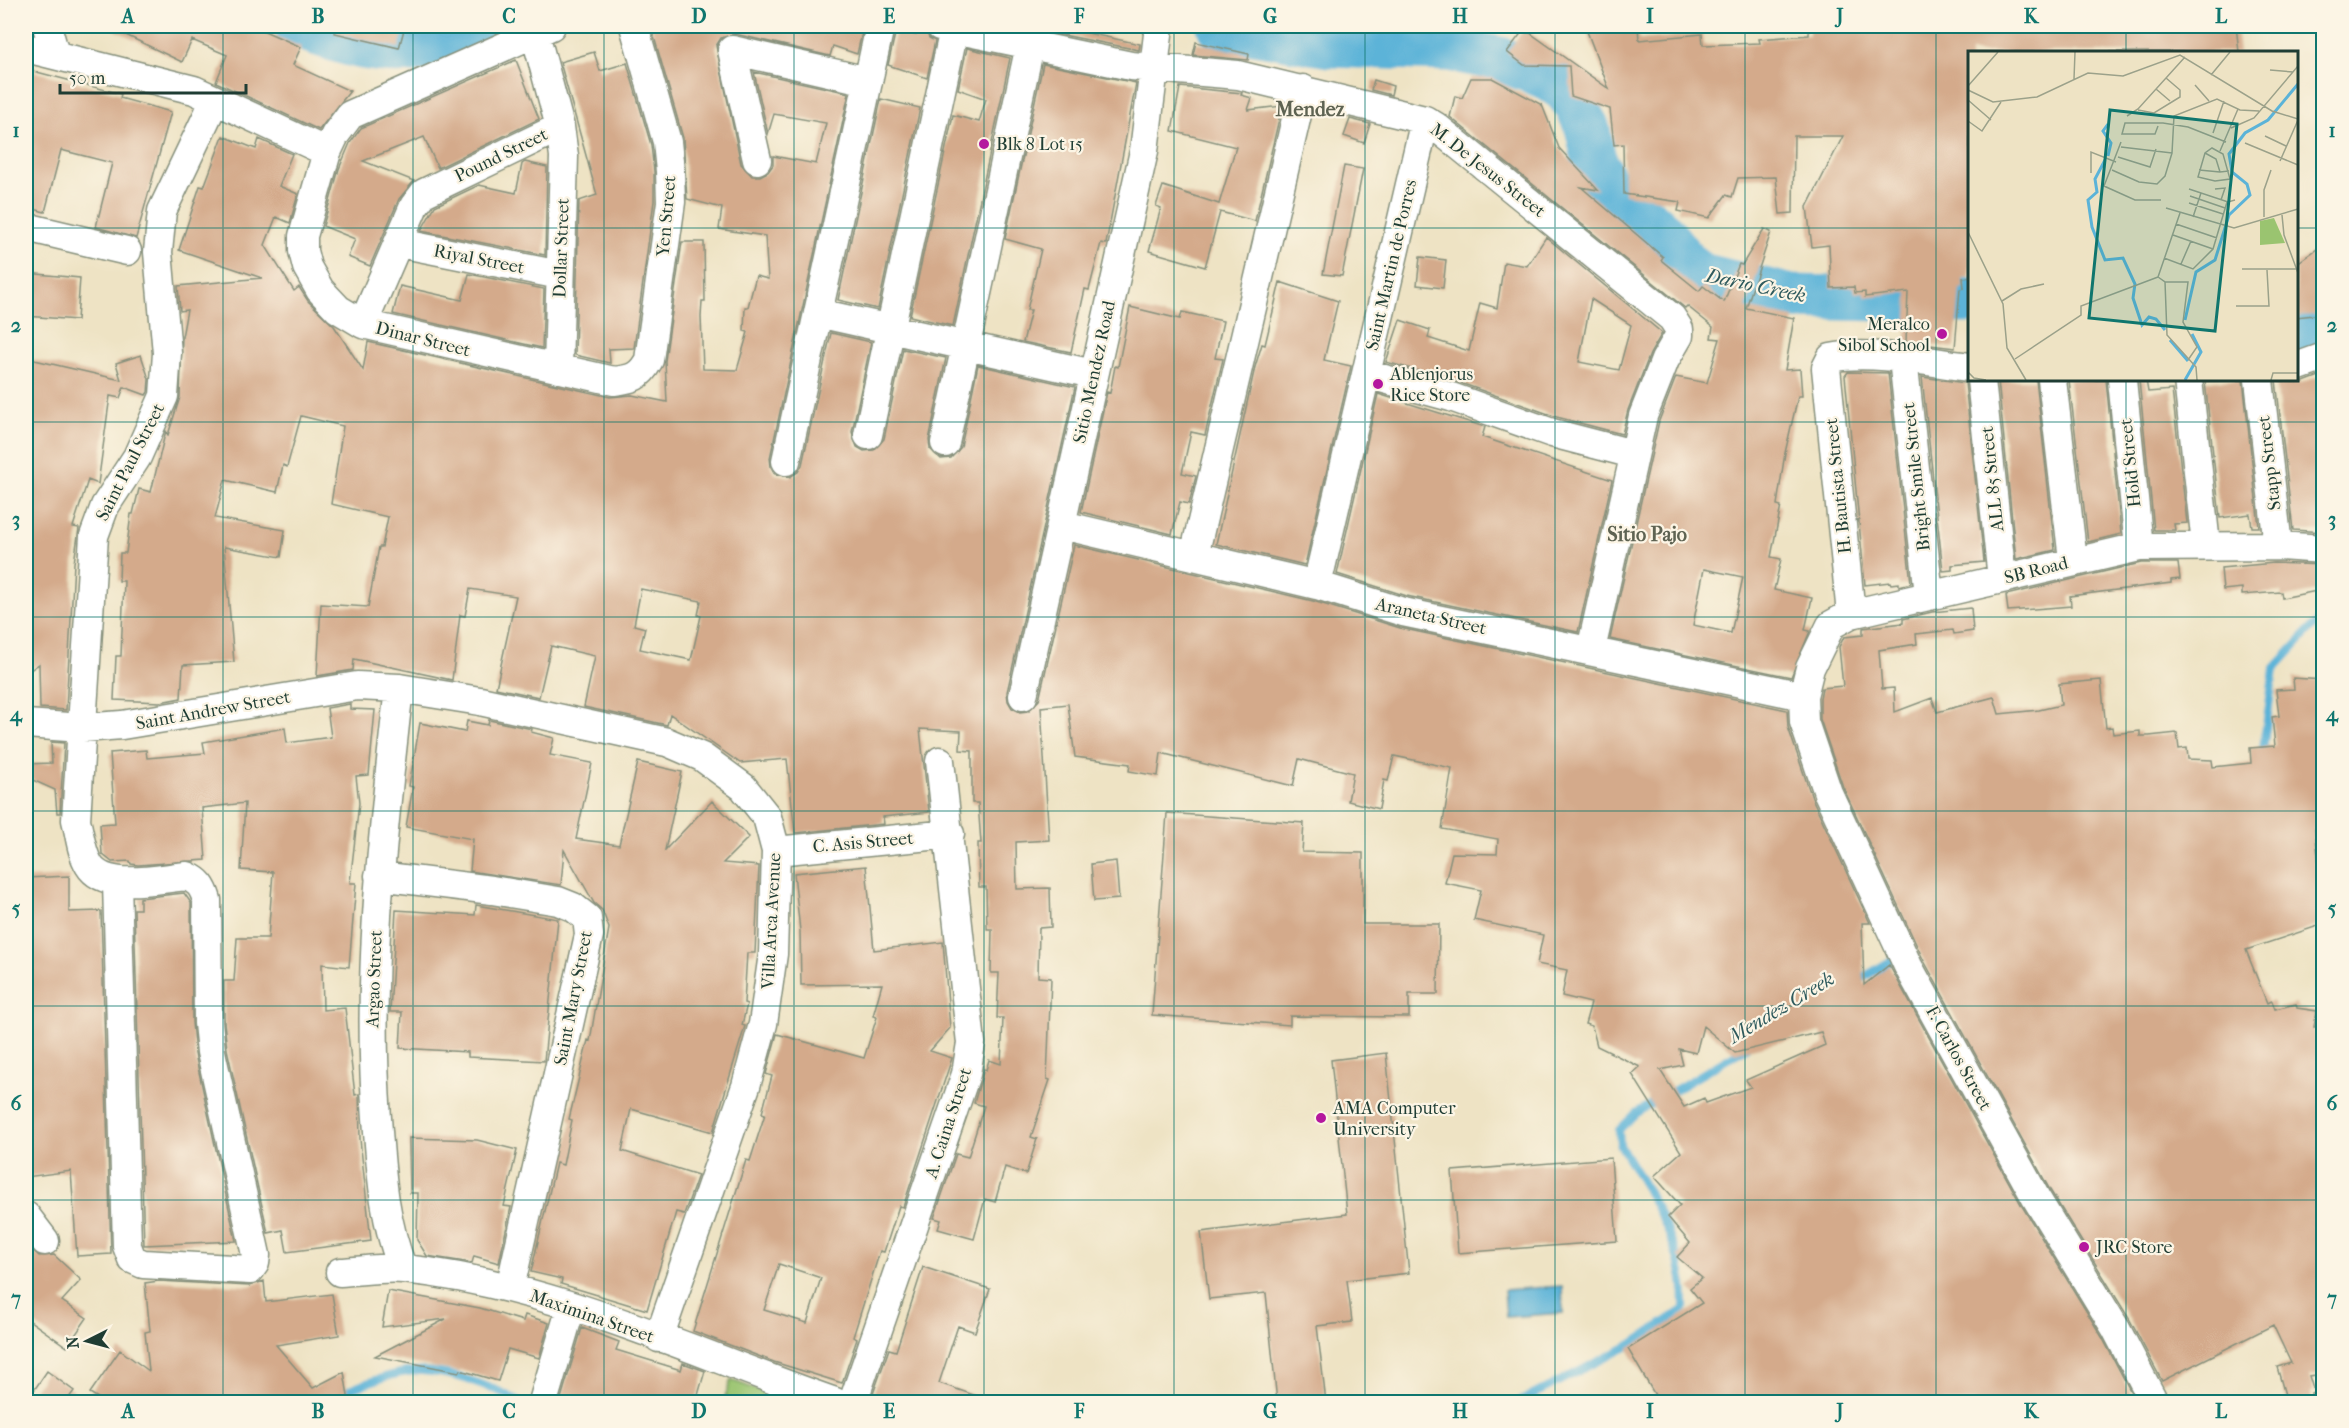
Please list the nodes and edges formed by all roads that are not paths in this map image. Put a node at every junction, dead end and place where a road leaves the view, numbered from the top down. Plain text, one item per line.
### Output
1 (47, 26) edge
2 (634, 26) edge
3 (880, 26) edge
4 (947, 27) edge
5 (543, 29) edge
6 (1030, 45) junction
7 (1157, 46) edge
8 (26, 48) edge
9 (55, 54) junction
10 (868, 81) junction
11 (1303, 89) junction
12 (215, 100) junction
13 (1425, 120) junction
14 (560, 127) junction
15 (327, 152) junction
16 (757, 160) dead end
17 (26, 227) edge
18 (399, 243) junction
19 (127, 251) dead end
20 (560, 275) junction
21 (818, 313) junction
22 (363, 324) junction
23 (890, 329) junction
24 (966, 346) junction
25 (2324, 357) edge
26 (1903, 359) junction
27 (1968, 366) edge
28 (2298, 366) edge
29 (558, 369) junction
30 (642, 373) joint
31 (1093, 374) junction
32 (1366, 374) junction
33 (1981, 381) edge
34 (2052, 381) edge
35 (2122, 381) edge
36 (2188, 381) edge
37 (2259, 381) edge
38 (868, 435) dead end
39 (945, 443) dead end
40 (1633, 454) junction
41 (786, 461) dead end
42 (1062, 525) junction
43 (2206, 545) junction
44 (2278, 546) junction
45 (2139, 547) junction
46 (2324, 549) edge
47 (1194, 556) junction
48 (2073, 560) junction
49 (2002, 579) junction
50 (1317, 585) junction
51 (1929, 595) junction
52 (1851, 614) junction
53 (1591, 650) junction
54 (399, 688) junction
55 (1023, 696) dead end
56 (1803, 696) junction
57 (26, 724) edge
58 (82, 728) junction
59 (940, 761) dead end
60 (950, 834) junction
61 (776, 850) junction
62 (379, 876) junction
63 (117, 882) junction
64 (26, 1216) edge
65 (45, 1241) dead end
66 (403, 1269) junction
67 (340, 1272) dead end
68 (510, 1288) junction
69 (571, 1308) junction
70 (659, 1338) junction
71 (543, 1402) edge
72 (835, 1402) edge
73 (853, 1402) edge
74 (2154, 1402) edge

1 - 9 street
2 - 30 street, Yen Street
3 - 10 street
4 - 6 street, M. De Jesus Street
4 - 23 street
5 - 14 street, Pound Street
5 - 15 street, Pound Street
6 - 7 street, M. De Jesus Street
6 - 24 street
7 - 11 street, M. De Jesus Street
7 - 31 street, Sitio Mendez Road
8 - 9 street
9 - 12 street
10 - 16 street
10 - 21 street
11 - 13 street, M. De Jesus Street
11 - 47 street
12 - 15 street
12 - 58 street, Saint Paul Street
13 - 32 street, Saint Martin de Porres
13 - 40 street, M. De Jesus Street
14 - 18 street, Pound Street
14 - 20 street, Dollar Street
15 - 22 street, Dinar Street
17 - 19 street
18 - 20 street, Riyal Street
18 - 22 street, Pound Street
20 - 29 street, Dollar Street
21 - 23 street
21 - 41 street
22 - 29 street, Dinar Street
23 - 24 street
23 - 38 street
24 - 31 street
24 - 39 street
25 - 28 street
26 - 27 street
26 - 51 street, Bright Smile Street
26 - 52 street, H. Bautista Street
29 - 30 street, Dinar Street
31 - 42 street, Sitio Mendez Road
32 - 40 street
32 - 50 street, Saint Martin de Porres
33 - 49 street, ALL 85 Street
34 - 48 street
35 - 45 street, Hold Street
36 - 43 street
37 - 44 street, Stapp Street
40 - 53 street
42 - 47 street, Araneta Street
42 - 55 street, Sitio Mendez Road
43 - 44 street, SB Road
43 - 45 street, SB Road
44 - 46 street, SB Road
45 - 48 street, SB Road
47 - 50 street, Araneta Street
48 - 49 street, SB Road
49 - 51 street, SB Road
50 - 53 street, Araneta Street
51 - 52 street, SB Road
52 - 56 street, SB Road
53 - 56 street, Araneta Street
54 - 58 street, Saint Andrew Street
54 - 61 street, Villa Arca Avenue
54 - 62 street, Argao Street
56 - 74 street, F. Carlos Street
57 - 58 street, Saint Andrew Street
58 - 63 street, Saint Paul Street
59 - 60 street, A. Caina Street
60 - 61 street, C. Asis Street
60 - 73 street, A. Caina Street
61 - 70 street, Villa Arca Avenue
62 - 66 street, Argao Street
62 - 68 street, Saint Mary Street
63 - 63 street
64 - 65 street
66 - 67 street, Maximina Street
66 - 68 street, Maximina Street
68 - 69 street, Maximina Street
69 - 70 street, Maximina Street
69 - 71 street
70 - 72 street, Maximina Street

